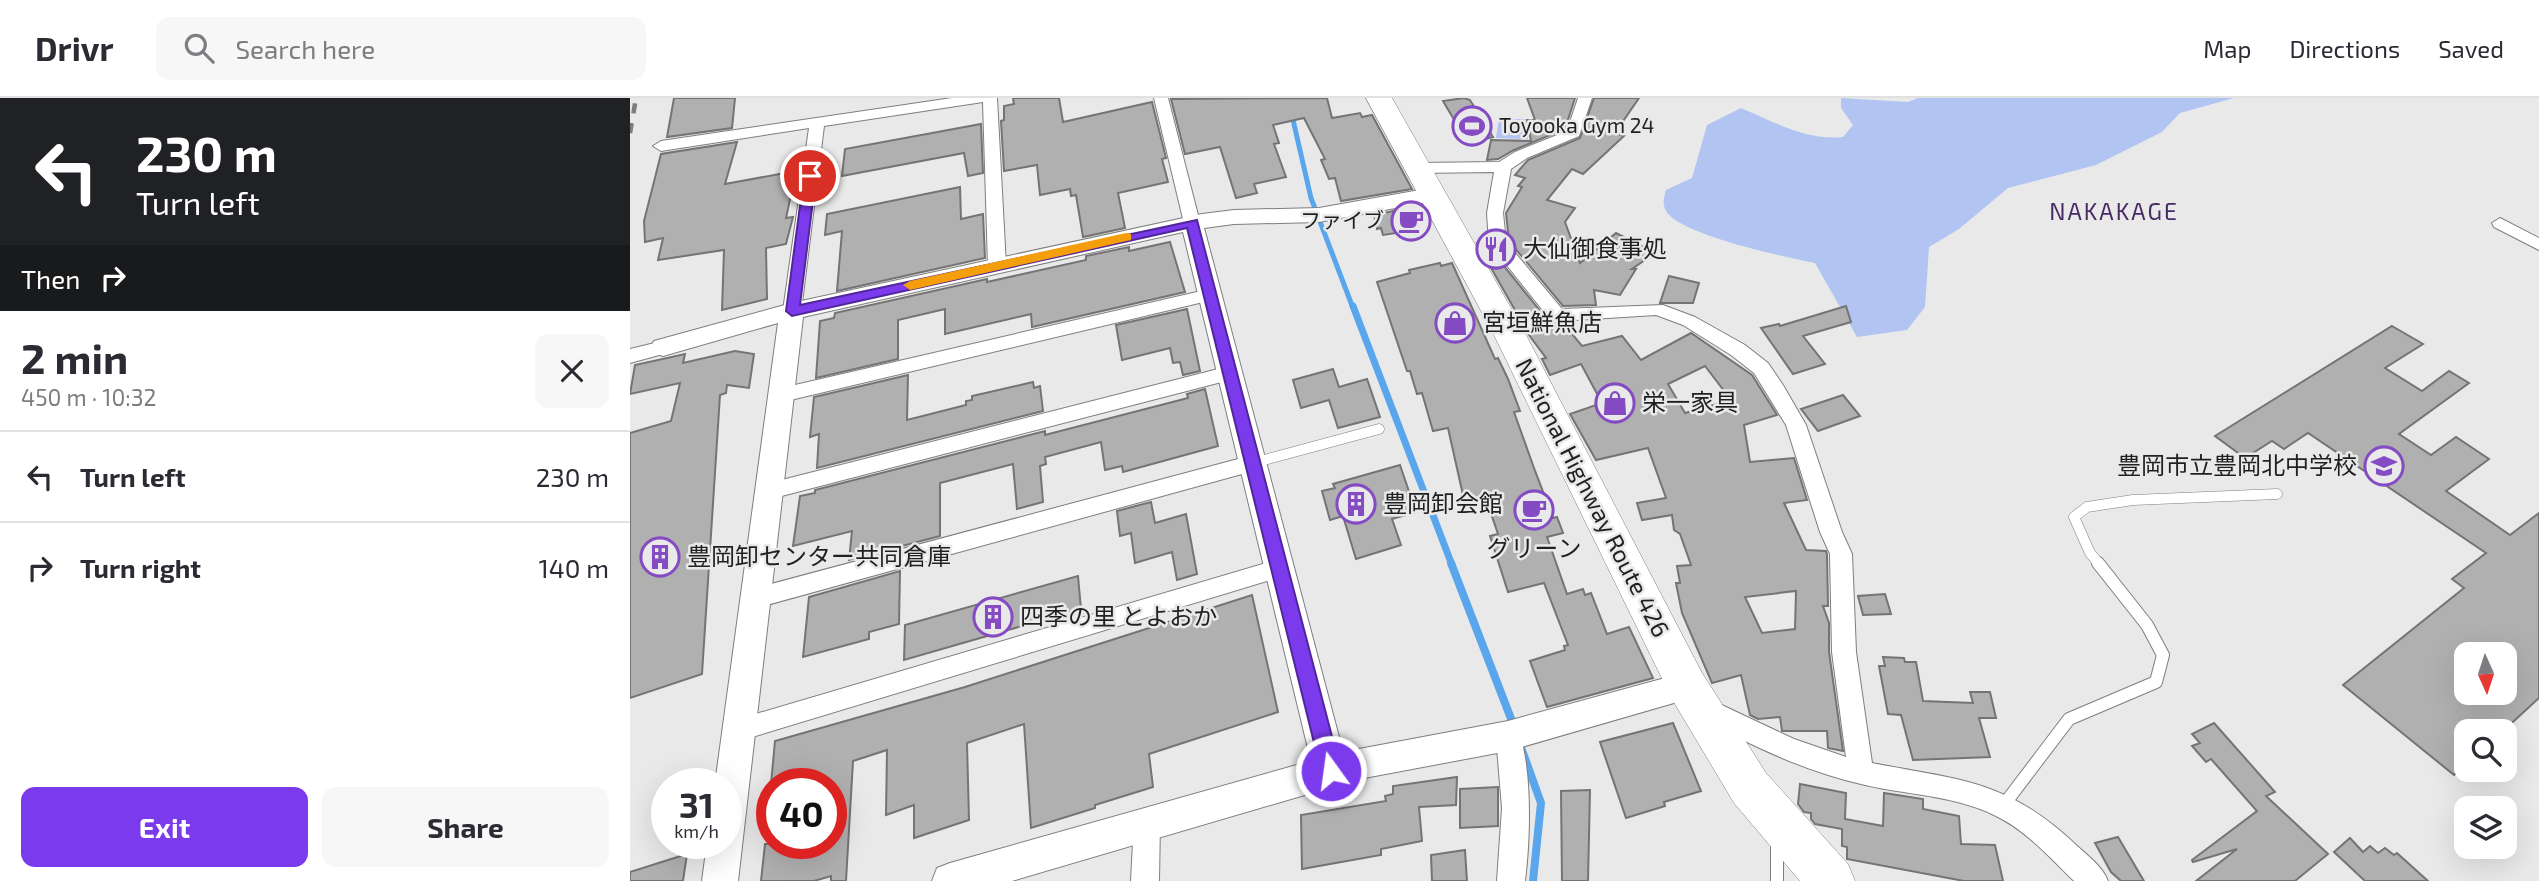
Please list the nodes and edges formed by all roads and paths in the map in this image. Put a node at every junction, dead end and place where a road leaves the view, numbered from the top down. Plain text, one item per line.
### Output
1 (981, 98) edge
2 (990, 98) edge
3 (1161, 98) edge
4 (1379, 98) edge
5 (1585, 98) edge
6 (817, 122) junction
7 (661, 146) dead end
8 (1503, 167) junction
9 (1424, 182) junction
10 (1192, 223) junction
11 (2500, 223) dead end
12 (2539, 245) edge
13 (998, 266) junction
14 (1210, 295) junction
15 (792, 311) junction
16 (1557, 315) junction
17 (1509, 333) junction
18 (663, 347) joint
19 (630, 356) edge
20 (1230, 373) junction
21 (782, 395) junction
22 (1379, 429) dead end
23 (1253, 463) junction
24 (770, 491) junction
25 (2277, 494) dead end
26 (1280, 568) junction
27 (756, 598) junction
28 (1692, 695) junction
29 (739, 730) junction
30 (1508, 736) junction
31 (734, 768) edge
32 (1331, 771) junction
33 (1861, 772) junction
34 (2003, 806) junction
35 (1147, 822) junction
36 (1777, 822) junction
37 (723, 859) edge
38 (720, 881) edge
39 (950, 881) edge
40 (1145, 881) edge
41 (1511, 881) edge
42 (1777, 881) edge
43 (1831, 881) edge
44 (2094, 881) edge

1 - 6 street
2 - 13 street
3 - 10 street
4 - 9 highway, National Highway Route 426
5 - 8 street
6 - 7 street
6 - 15 street
8 - 9 street
8 - 16 street
9 - 10 street
9 - 17 highway, National Highway Route 426
10 - 13 street
10 - 14 street
11 - 12 street
13 - 15 street
14 - 20 street
14 - 21 street
15 - 18 street
15 - 21 street
16 - 17 street
16 - 33 street
17 - 28 highway, National Highway Route 426
18 - 19 street
20 - 23 street
20 - 24 street
21 - 24 street
22 - 23 lane
23 - 26 street
23 - 27 street
24 - 27 street
25 - 34 lane
26 - 29 street
26 - 32 street
27 - 29 street
28 - 30 street
28 - 33 street
28 - 36 highway, National Highway Route 426
29 - 31 street
30 - 32 street
30 - 41 street
32 - 35 street
33 - 34 street
34 - 44 street
35 - 39 street
35 - 40 street
36 - 42 lane
36 - 43 highway, National Highway Route 426
37 - 38 street

